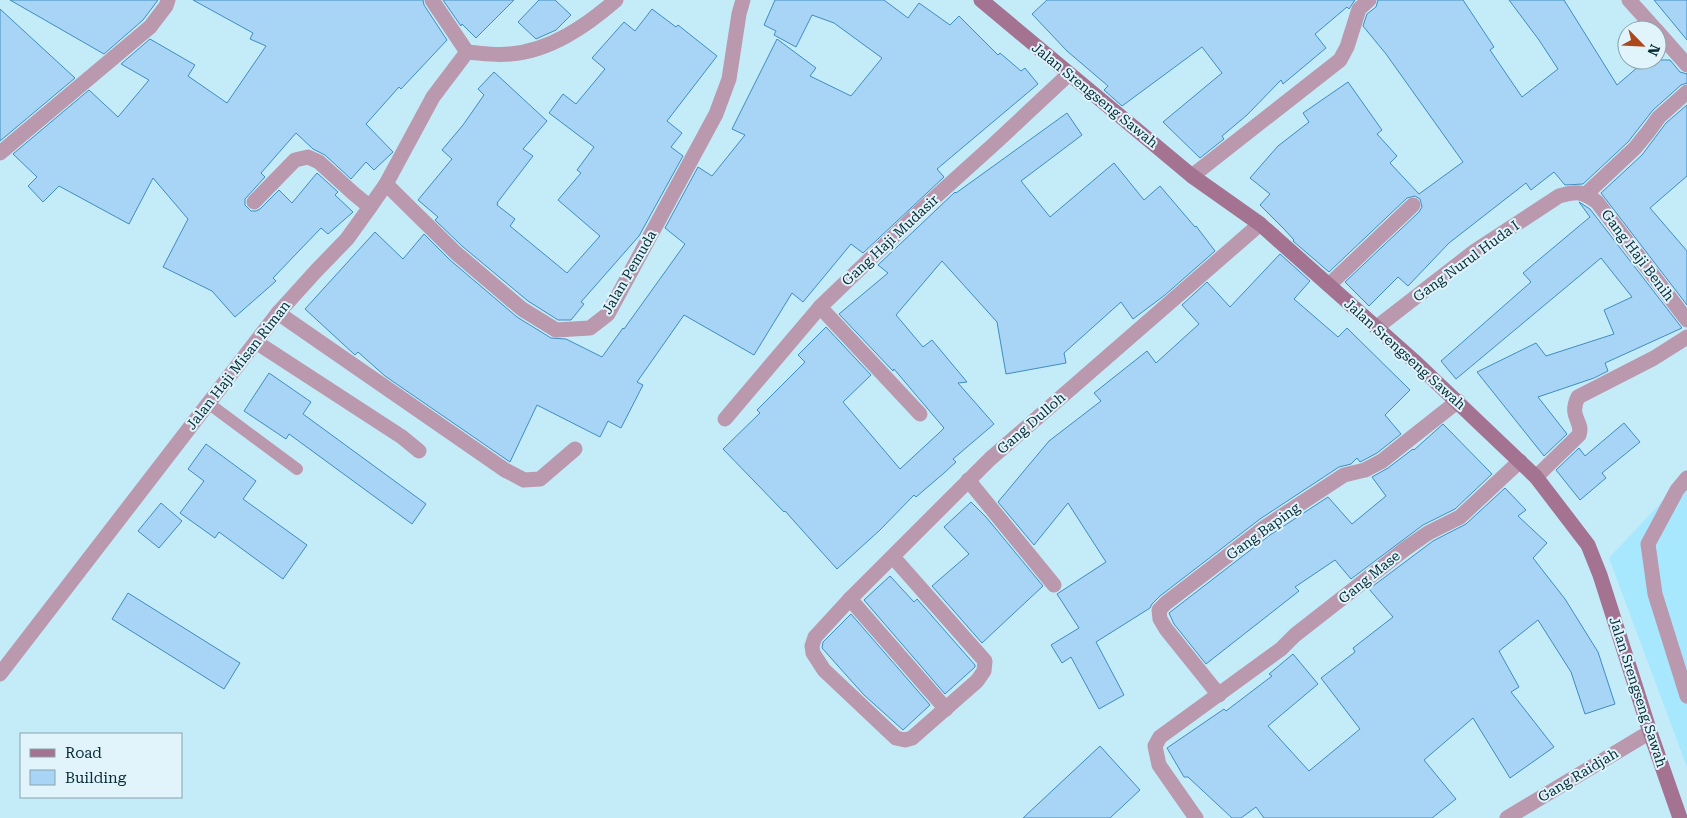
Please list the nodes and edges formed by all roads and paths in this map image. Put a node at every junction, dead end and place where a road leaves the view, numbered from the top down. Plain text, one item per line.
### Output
1 (168, 0) edge
2 (432, 0) edge
3 (616, 0) edge
4 (742, 0) edge
5 (981, 0) edge
6 (1369, 0) edge
7 (1629, 0) edge
8 (1646, 20) edge
9 (1667, 43) edge
10 (467, 52) junction
11 (1687, 65) edge
12 (1069, 74) junction
13 (1687, 92) edge
14 (0, 153) edge
15 (1192, 176) junction
16 (386, 184) junction
17 (1586, 194) junction
18 (254, 202) dead end
19 (1413, 206) dead end
20 (370, 207) junction
21 (1260, 224) junction
22 (1329, 285) junction
23 (820, 307) junction
24 (278, 314) junction
25 (1687, 320) edge
26 (1377, 327) junction
27 (1687, 336) edge
28 (256, 342) junction
29 (1458, 401) junction
30 (208, 403) junction
31 (920, 414) dead end
32 (725, 420) dead end
33 (575, 449) dead end
34 (418, 451) dead end
35 (1520, 461) junction
36 (297, 469) dead end
37 (1536, 477) junction
38 (1687, 478) edge
39 (968, 480) junction
40 (893, 557) junction
41 (1054, 585) dead end
42 (850, 599) junction
43 (0, 674) edge
44 (1219, 695) junction
45 (1687, 696) edge
46 (946, 709) junction
47 (1650, 732) junction
48 (1196, 818) edge
49 (1507, 818) edge
50 (1680, 818) edge

1 - 14 street
2 - 10 street
3 - 10 street
4 - 16 street, Jalan Pemuda
5 - 12 street, Jalan Srengseng Sawah
6 - 15 street
7 - 8 street
9 - 11 street
10 - 16 street, Jalan Haji Misan Riman
12 - 15 street, Jalan Srengseng Sawah
12 - 23 street, Gang Haji Mudasir
13 - 17 street
15 - 21 street, Jalan Srengseng Sawah
16 - 20 street, Jalan Haji Misan Riman
17 - 25 street, Gang Haji Benih
17 - 26 street, Gang Nurul Huda I
18 - 20 street
19 - 22 street
20 - 24 street, Jalan Haji Misan Riman
21 - 22 street, Jalan Srengseng Sawah
21 - 39 street, Gang Dulloh
22 - 26 street, Jalan Srengseng Sawah
23 - 31 street
23 - 32 street, Gang Haji Mudasir
24 - 28 street, Jalan Haji Misan Riman
24 - 33 street
26 - 29 street, Jalan Srengseng Sawah
27 - 37 street
28 - 30 street, Jalan Haji Misan Riman
28 - 34 street
29 - 35 street, Jalan Srengseng Sawah
29 - 44 street, Gang Baping
30 - 36 lane
30 - 43 street, Jalan Haji Misan Riman
35 - 37 street, Jalan Srengseng Sawah
35 - 44 street, Gang Mase
37 - 47 street, Jalan Srengseng Sawah
38 - 45 street
39 - 40 street, Gang Dulloh
39 - 41 street
40 - 42 street, Gang Dulloh
40 - 46 street
42 - 46 street
42 - 46 street, Gang Dulloh
44 - 48 street
47 - 49 street, Gang Raidjah
47 - 50 street, Jalan Srengseng Sawah

